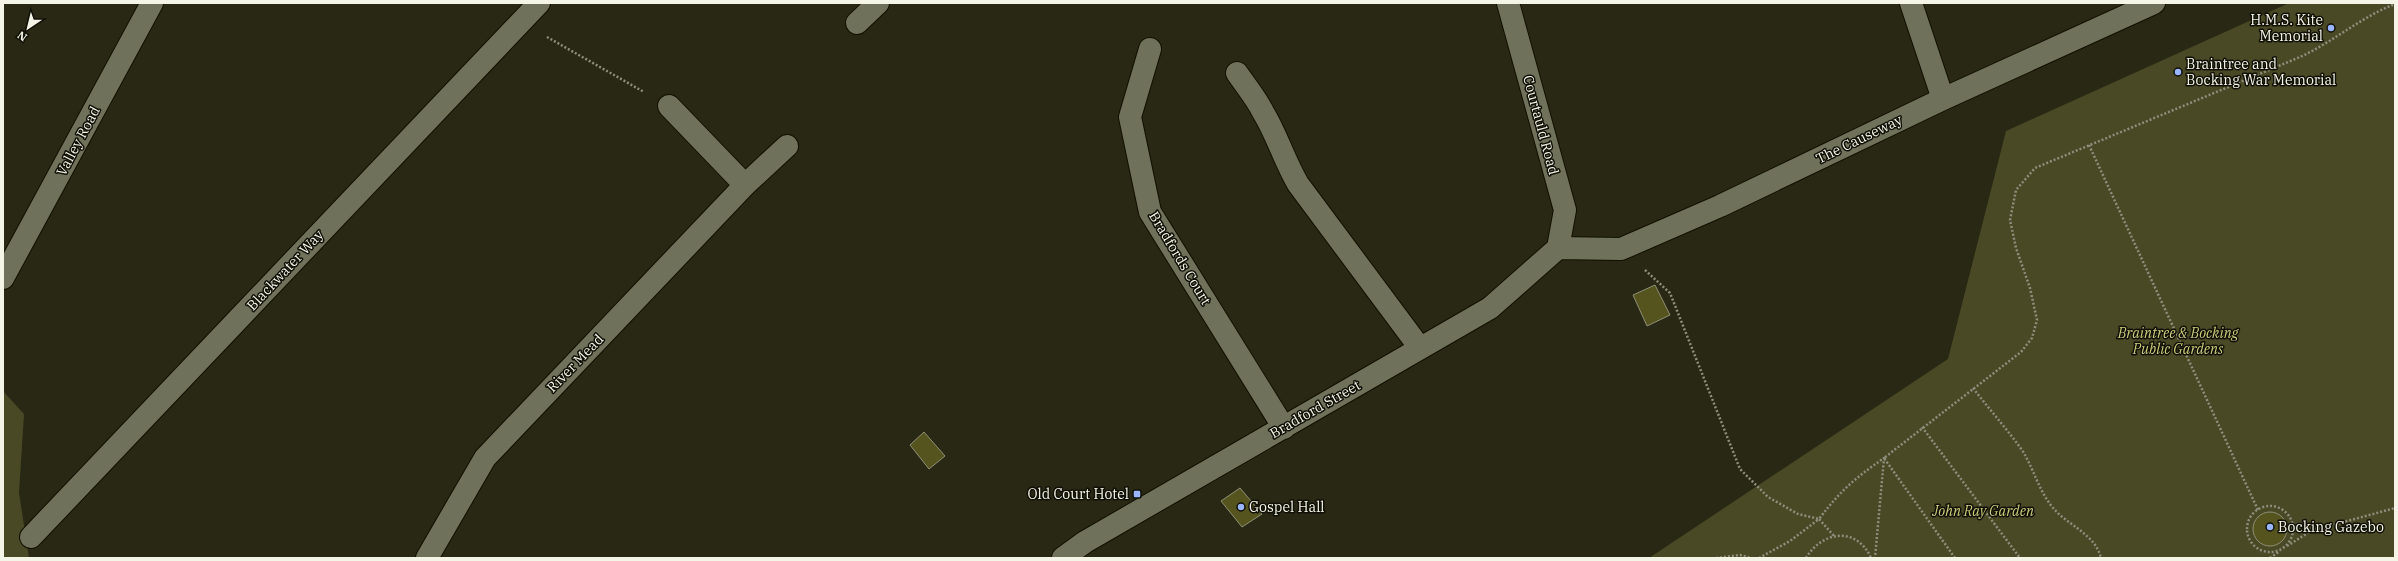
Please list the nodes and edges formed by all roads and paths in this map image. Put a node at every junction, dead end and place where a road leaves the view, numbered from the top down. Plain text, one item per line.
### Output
1 (152, 3) edge
2 (539, 3) edge
3 (878, 3) edge
4 (1508, 3) edge
5 (1911, 3) edge
6 (2154, 3) edge
7 (2395, 4) edge
8 (521, 22) junction
9 (857, 23) dead end
10 (1150, 49) dead end
11 (1238, 74) dead end
12 (1943, 99) junction
13 (668, 106) joint
14 (2089, 145) junction
15 (787, 146) dead end
16 (745, 185) junction
17 (1558, 248) junction
18 (1621, 249) junction
19 (3, 278) edge
20 (1420, 348) junction
21 (1973, 388) junction
22 (1922, 427) junction
23 (1284, 428) junction
24 (1884, 458) junction
25 (2395, 508) edge
26 (2258, 510) junction
27 (1819, 519) junction
28 (1834, 536) junction
29 (31, 537) dead end
30 (2283, 549) junction
31 (427, 558) edge
32 (1063, 558) edge
33 (1716, 558) edge
34 (1751, 558) edge
35 (1759, 558) edge
36 (1806, 558) edge
37 (1871, 558) edge
38 (1875, 558) edge
39 (1955, 558) edge
40 (2020, 558) edge
41 (2101, 558) edge
42 (2270, 558) edge

1 - 19 street, Valley Road
2 - 8 street, Blackwater Way
3 - 9 street
4 - 17 street, Courtauld Road
5 - 12 street
6 - 12 street, The Causeway
7 - 14 path
8 - 13 path
8 - 29 street, Blackwater Way
10 - 23 street, Bradfords Court
11 - 20 street
12 - 18 street, The Causeway
13 - 16 street
14 - 21 path
14 - 26 path
15 - 16 street, River Mead
16 - 31 street, River Mead
17 - 18 street, The Causeway
17 - 20 street, Bradford Street
18 - 27 path
20 - 23 street, Bradford Street
21 - 22 path
21 - 41 path
22 - 24 path
22 - 40 path
23 - 32 street, Bradford Street
24 - 27 path
24 - 38 path
24 - 39 path
25 - 30 path
26 - 30 path
26 - 30 path
27 - 28 path
27 - 35 path
28 - 36 path
28 - 37 path
30 - 42 path
33 - 34 path

